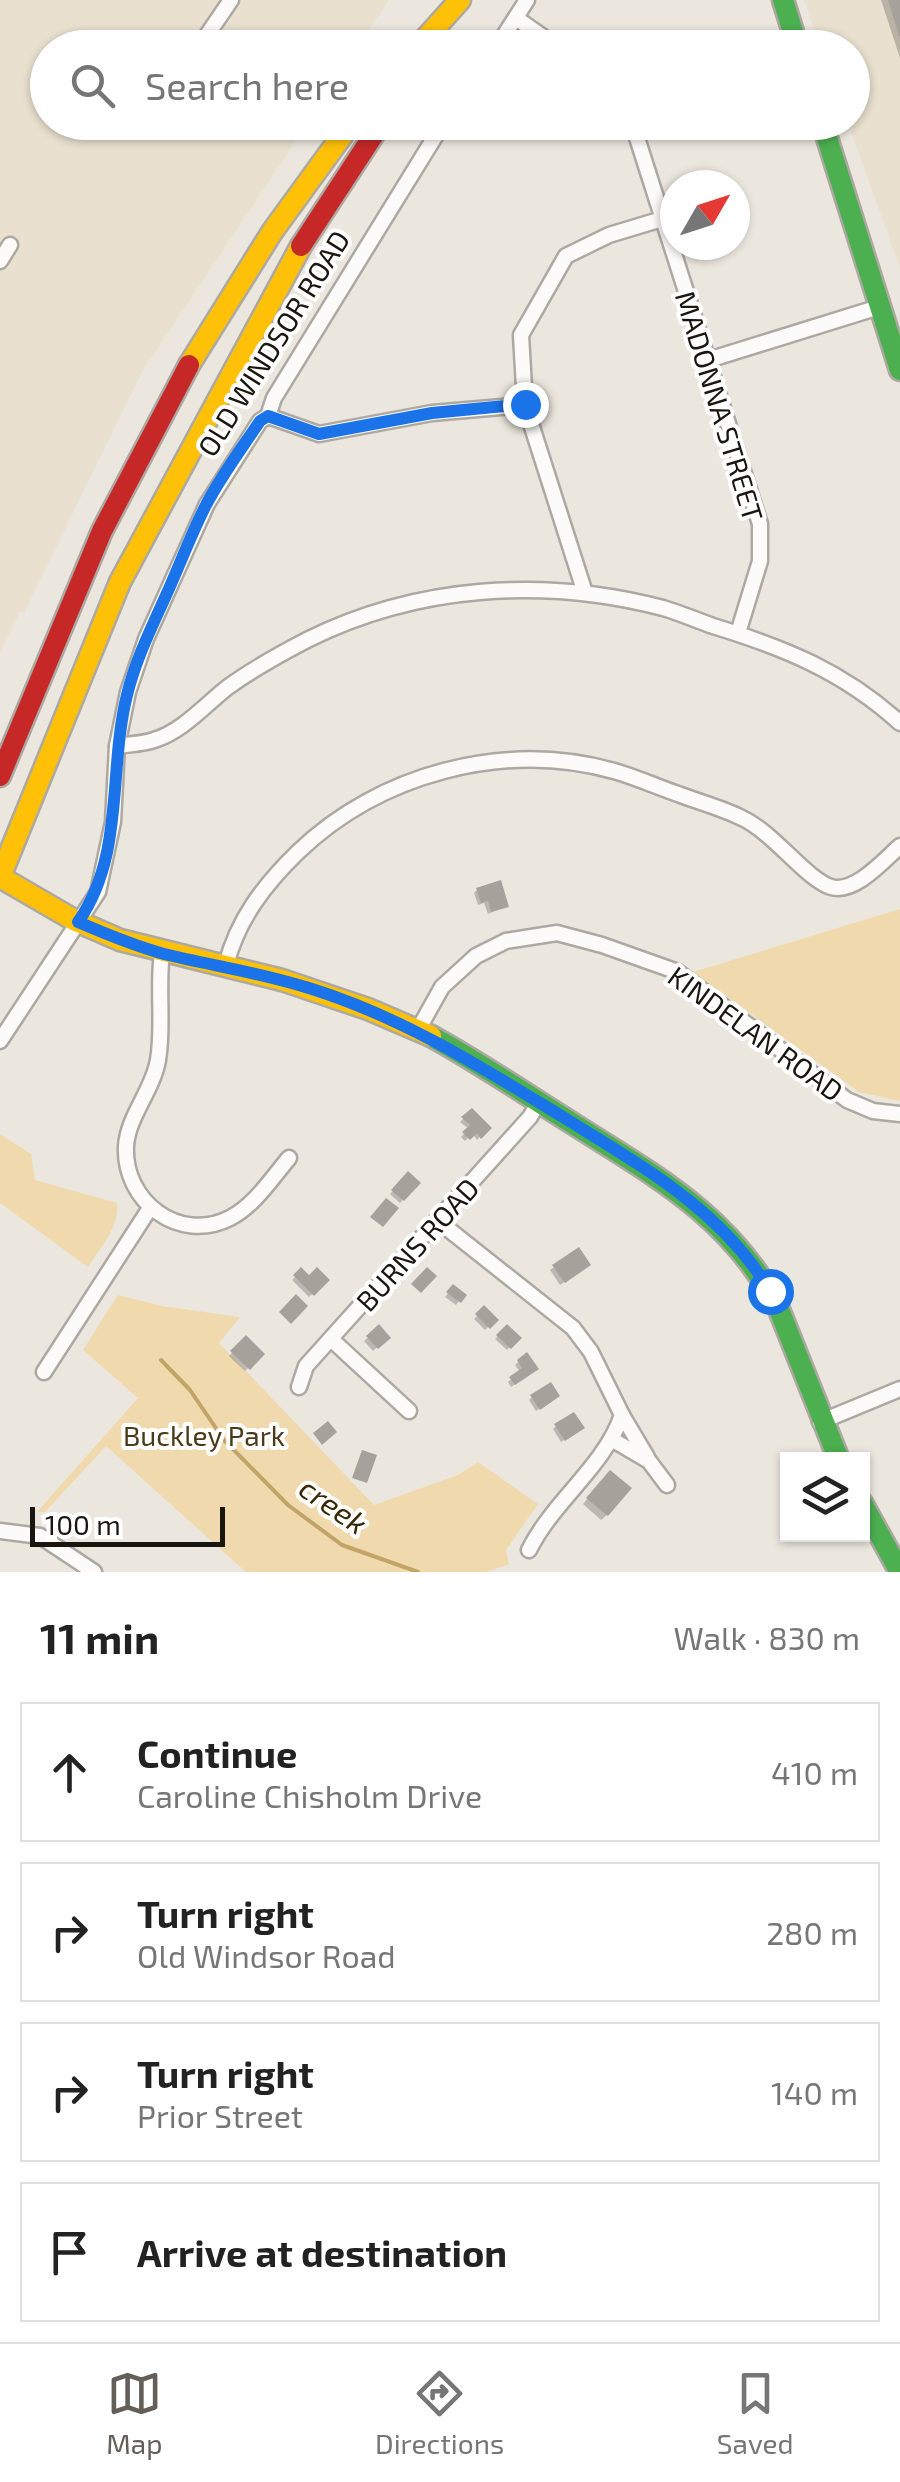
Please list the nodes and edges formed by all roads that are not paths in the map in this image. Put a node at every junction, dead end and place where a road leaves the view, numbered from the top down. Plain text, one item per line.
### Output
1 (230, 0) edge
2 (460, 0) edge
3 (470, 0) edge
4 (528, 0) edge
5 (784, 0) edge
6 (516, 18) junction
7 (210, 30) edge
8 (433, 30) edge
9 (449, 30) edge
10 (508, 30) edge
11 (533, 30) edge
12 (793, 30) edge
13 (338, 140) edge
14 (370, 140) edge
15 (433, 140) edge
16 (638, 140) edge
17 (828, 140) edge
18 (660, 213) edge
19 (660, 220) edge
20 (10, 245) dead end
21 (0, 260) edge
22 (675, 260) edge
23 (879, 307) junction
24 (706, 361) junction
25 (900, 370) edge
26 (525, 404) junction
27 (268, 416) junction
28 (585, 593) junction
29 (738, 633) junction
30 (900, 723) edge
31 (117, 746) junction
32 (0, 776) edge
33 (900, 846) edge
34 (0, 877) edge
35 (78, 922) junction
36 (162, 953) junction
37 (226, 965) junction
38 (418, 1030) junction
39 (0, 1041) edge
40 (539, 1102) junction
41 (900, 1114) edge
42 (290, 1158) dead end
43 (150, 1208) junction
44 (438, 1221) junction
45 (331, 1339) junction
46 (44, 1372) dead end
47 (299, 1388) dead end
48 (900, 1389) edge
49 (409, 1412) dead end
50 (622, 1414) junction
51 (820, 1422) junction
52 (613, 1440) junction
53 (835, 1452) edge
54 (649, 1461) junction
55 (667, 1485) dead end
56 (870, 1518) edge
57 (0, 1531) edge
58 (529, 1550) dead end
59 (94, 1572) edge
60 (900, 1572) edge

1 - 7 street
2 - 8 main road
3 - 9 main road
4 - 6 street
5 - 12 main road
6 - 10 street
6 - 11 street
13 - 32 main road, OLD WINDSOR ROAD
14 - 34 main road, OLD WINDSOR ROAD
15 - 27 street, OLD WINDSOR ROAD
16 - 18 street, MADONNA STREET
17 - 23 main road
19 - 26 street
20 - 21 street
22 - 24 street, MADONNA STREET
23 - 24 street
23 - 25 main road
24 - 29 street, MADONNA STREET
26 - 27 street
26 - 28 street
27 - 31 street, OLD WINDSOR ROAD
28 - 29 street
28 - 31 street
29 - 30 street
31 - 35 street, OLD WINDSOR ROAD
33 - 37 street
34 - 35 main road
35 - 36 main road
35 - 39 street, OLD WINDSOR ROAD
36 - 37 main road
36 - 43 street
37 - 38 main road
38 - 40 main road
38 - 41 street, KINDELAN ROAD
40 - 44 street, BURNS ROAD
40 - 51 main road
42 - 43 street
43 - 46 street
44 - 45 street, BURNS ROAD
44 - 50 street
45 - 47 street, BURNS ROAD
45 - 49 street
48 - 51 street
50 - 52 street
50 - 54 street
51 - 53 main road
52 - 54 street
52 - 58 street
54 - 55 street
56 - 60 main road
57 - 59 street

